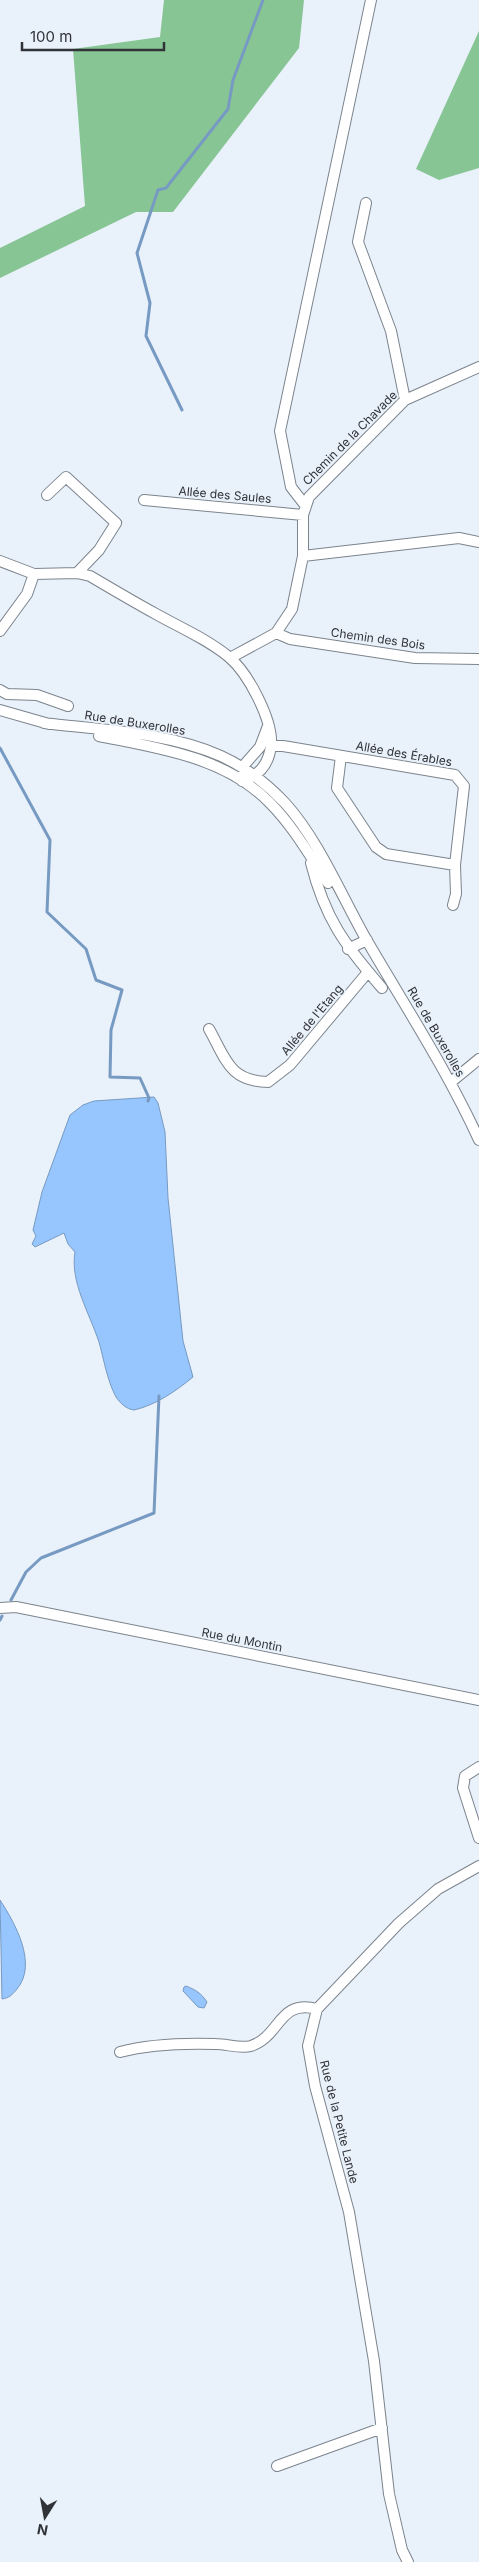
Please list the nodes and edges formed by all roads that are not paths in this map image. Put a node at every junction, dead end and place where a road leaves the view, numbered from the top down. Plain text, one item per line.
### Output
1 (371, 0) edge
2 (366, 202) dead end
3 (479, 367) edge
4 (405, 400) junction
5 (47, 494) dead end
6 (144, 500) dead end
7 (304, 510) junction
8 (479, 542) edge
9 (303, 556) junction
10 (0, 561) edge
11 (77, 572) junction
12 (34, 574) junction
13 (0, 630) edge
14 (276, 633) junction
15 (230, 658) junction
16 (479, 659) edge
17 (0, 690) edge
18 (68, 706) dead end
19 (0, 710) edge
20 (44, 723) junction
21 (268, 726) junction
22 (271, 746) junction
23 (341, 756) junction
24 (244, 770) junction
25 (255, 777) junction
26 (242, 781) junction
27 (309, 855) junction
28 (455, 866) junction
29 (453, 905) dead end
30 (367, 940) junction
31 (348, 949) junction
32 (368, 972) junction
33 (382, 988) dead end
34 (209, 1029) dead end
35 (479, 1059) edge
36 (451, 1082) junction
37 (479, 1139) edge
38 (0, 1608) edge
39 (479, 1700) edge
40 (479, 1767) edge
41 (479, 1838) edge
42 (479, 1866) edge
43 (316, 2009) junction
44 (120, 2052) dead end
45 (382, 2428) junction
46 (277, 2466) dead end
47 (408, 2562) edge

1 - 7 street
2 - 4 street
3 - 4 street, Chemin de la Chavade
4 - 7 street, Chemin de la Chavade
5 - 11 street
6 - 7 street, Allée des Saules
7 - 9 street
8 - 9 street
9 - 14 street
10 - 12 street
11 - 12 street
11 - 15 street
12 - 13 street
14 - 15 street
14 - 16 street, Chemin des Bois
15 - 21 street
17 - 18 street
19 - 20 street, Rue de Buxerolles
20 - 24 street, Rue de Buxerolles
20 - 26 street, Rue de Buxerolles
21 - 22 street
21 - 24 street
22 - 23 street, Allée des Érables
22 - 25 street
23 - 28 street, Allée des Érables
23 - 28 street, Allée des Érables
24 - 25 street, Rue de Buxerolles
24 - 26 street
25 - 26 street
25 - 30 street, Rue de Buxerolles
26 - 27 street, Rue de Buxerolles
27 - 30 street, Rue de Buxerolles
27 - 31 street
28 - 29 street
30 - 31 street
30 - 36 street, Rue de Buxerolles
31 - 32 street
32 - 33 street
32 - 34 street, Allée de l'Etang
35 - 36 street
36 - 37 street, Rue de Buxerolles
38 - 39 street, Rue du Montin
40 - 41 street
42 - 43 street
43 - 44 street
43 - 45 street, Rue de la Petite Lande
45 - 46 street
45 - 47 street, Rue de la Petite Lande

